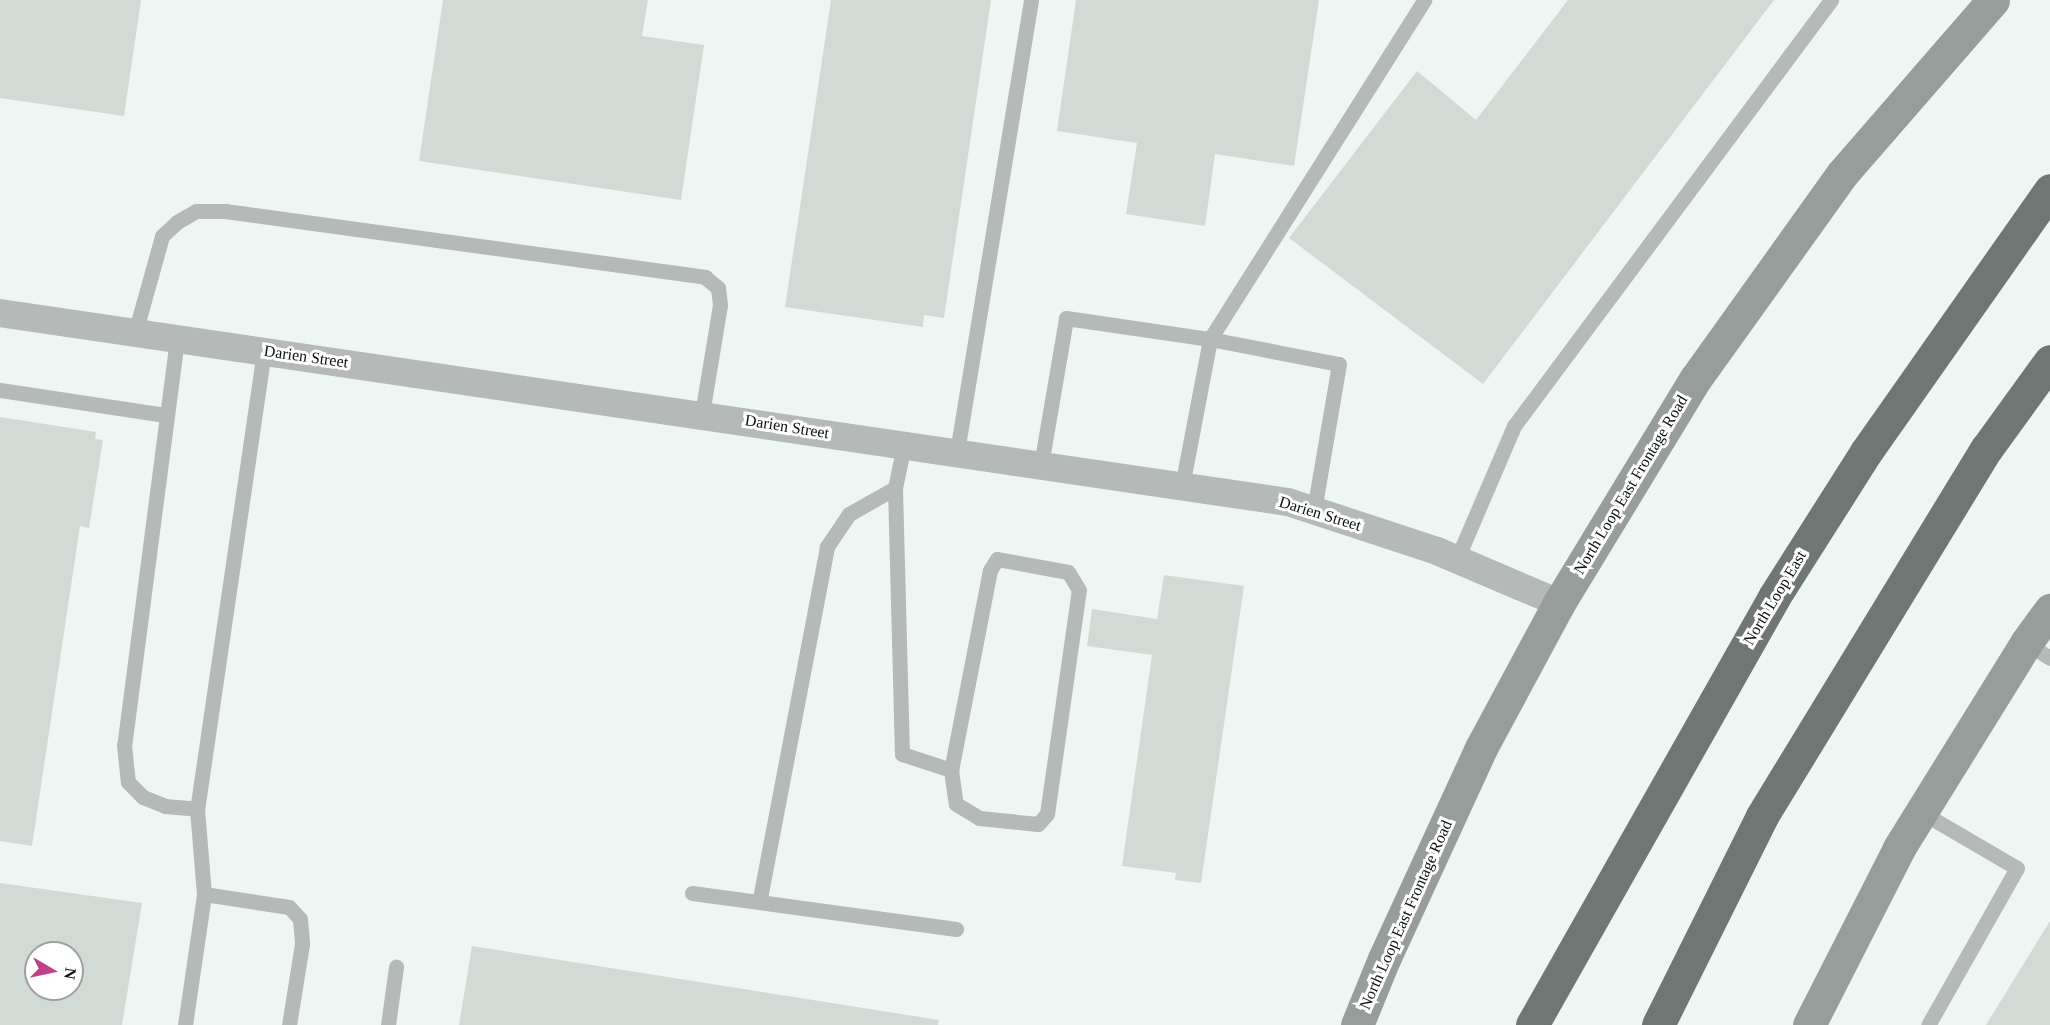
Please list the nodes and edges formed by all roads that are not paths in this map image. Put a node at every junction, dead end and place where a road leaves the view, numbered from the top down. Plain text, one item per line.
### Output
1 (1030, 0) edge
2 (1424, 0) edge
3 (1831, 0) edge
4 (1993, 0) edge
5 (2050, 190) edge
6 (0, 314) edge
7 (135, 333) junction
8 (177, 339) junction
9 (1210, 339) junction
10 (264, 351) junction
11 (2050, 362) edge
12 (0, 390) edge
13 (702, 414) junction
14 (165, 415) junction
15 (904, 445) junction
16 (957, 453) junction
17 (1041, 465) junction
18 (1182, 486) junction
19 (895, 488) junction
20 (1314, 511) junction
21 (1457, 559) junction
22 (1559, 603) junction
23 (2050, 610) edge
24 (2038, 650) edge
25 (951, 770) junction
26 (197, 809) junction
27 (1921, 812) junction
28 (692, 893) dead end
29 (204, 894) junction
30 (759, 902) junction
31 (956, 929) dead end
32 (396, 967) dead end
33 (185, 1025) edge
34 (289, 1025) edge
35 (388, 1025) edge
36 (1357, 1025) edge
37 (1532, 1025) edge
38 (1658, 1025) edge
39 (1809, 1025) edge
40 (1928, 1025) edge

1 - 16 lane
2 - 9 lane
3 - 21 lane
4 - 22 main road, North Loop East Frontage Road
5 - 37 highway, North Loop East
6 - 7 street, Darien Street
7 - 8 street, Darien Street
7 - 13 lane
8 - 10 street, Darien Street
8 - 14 lane
9 - 17 lane
9 - 18 lane
9 - 20 lane
10 - 13 street, Darien Street
10 - 26 lane
11 - 38 highway
12 - 14 lane
13 - 15 street, Darien Street
14 - 26 lane
15 - 16 street, Darien Street
15 - 19 lane
16 - 17 street, Darien Street
17 - 18 street, Darien Street
18 - 20 street, Darien Street
19 - 25 lane
19 - 30 lane
20 - 21 street, Darien Street
21 - 22 street, Darien Street
22 - 36 main road, North Loop East Frontage Road
23 - 24 main road
24 - 27 main road
25 - 25 lane
26 - 29 lane
27 - 39 main road
27 - 40 lane
28 - 30 lane
29 - 33 lane
29 - 34 lane
30 - 31 lane
32 - 35 lane

